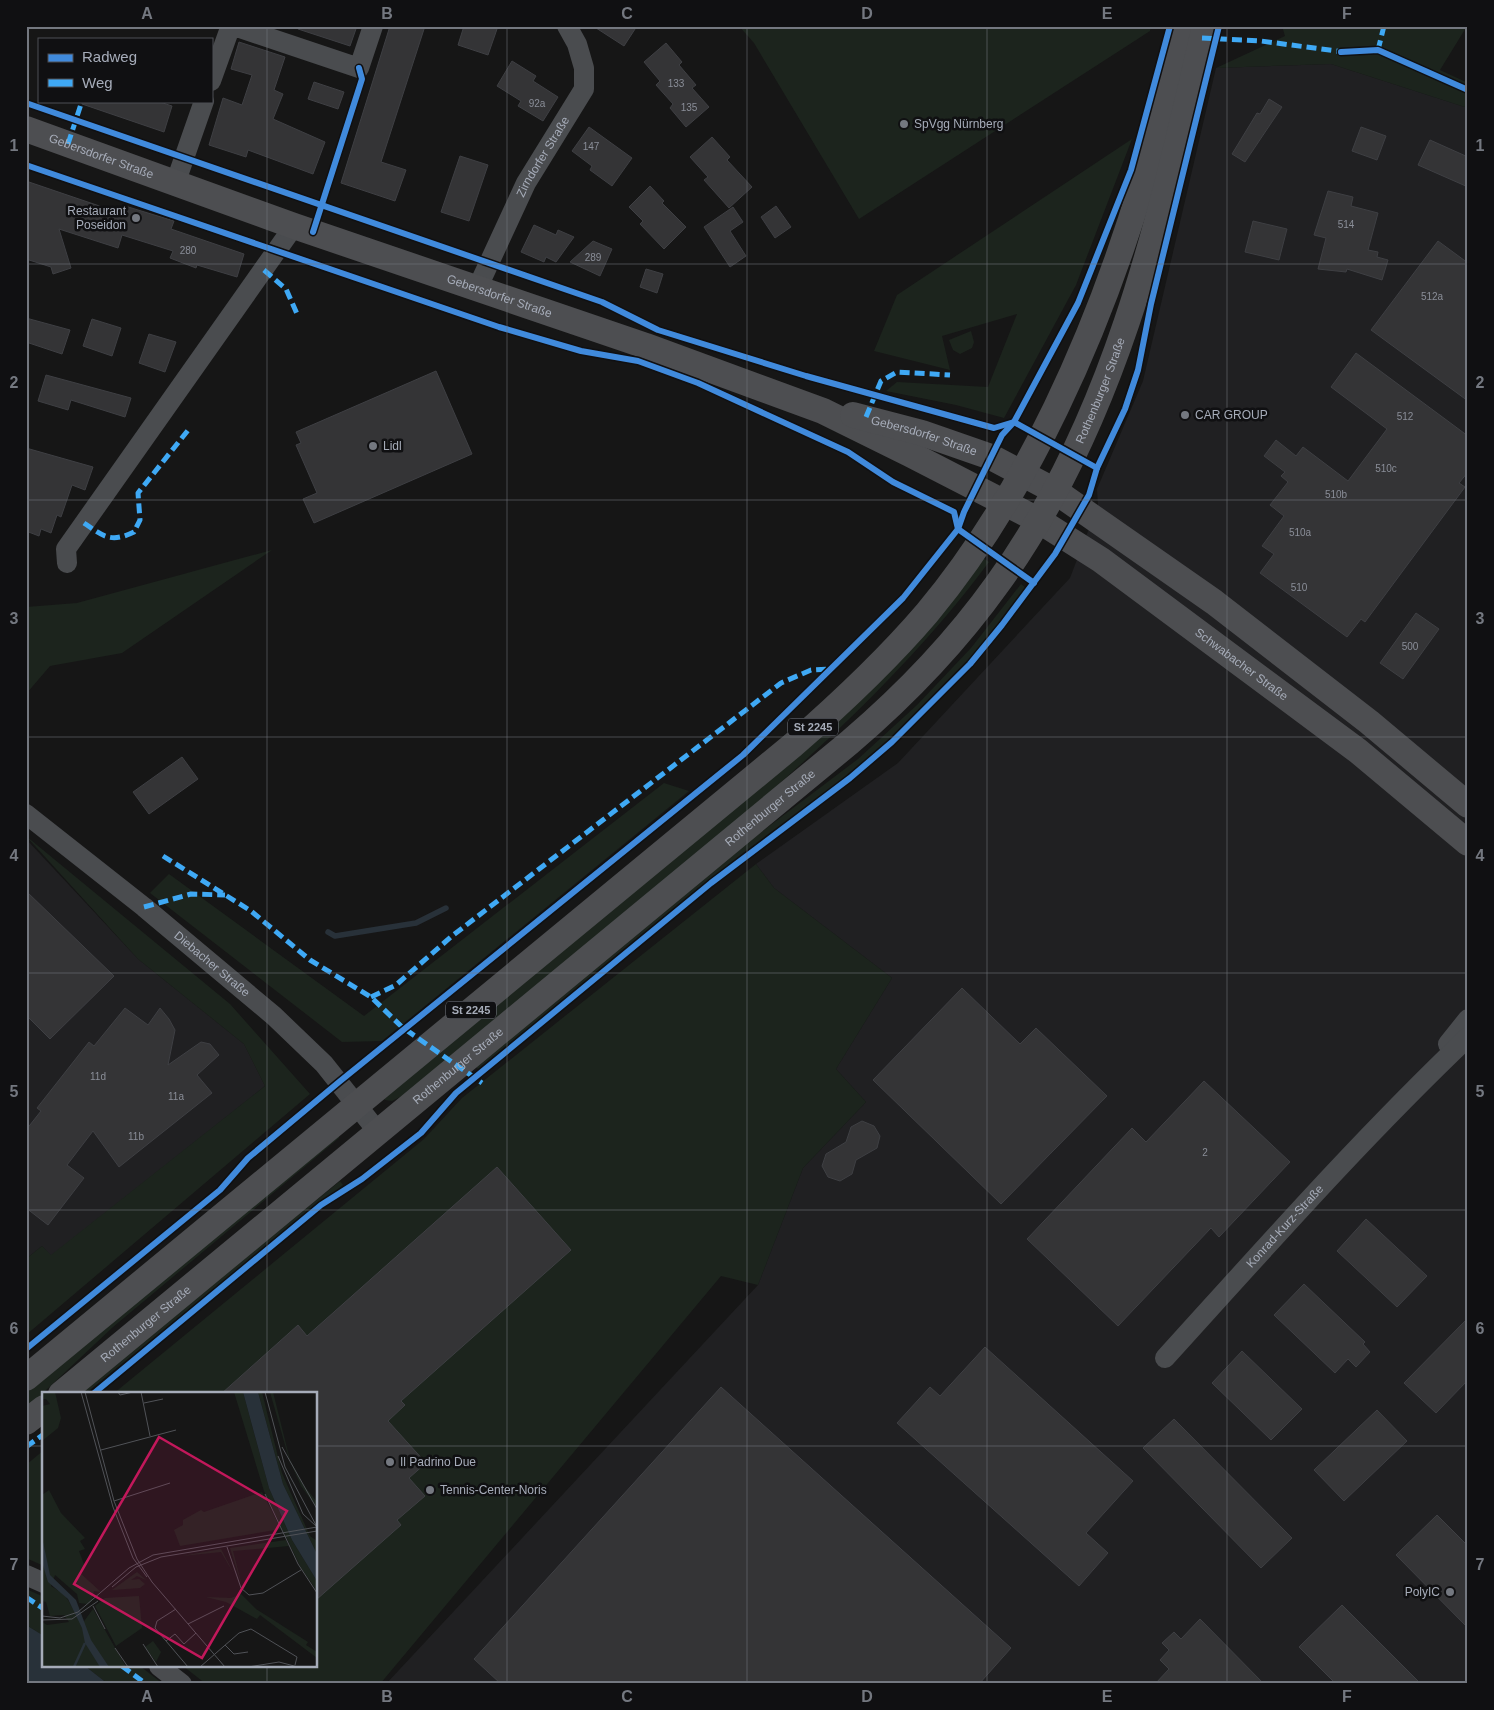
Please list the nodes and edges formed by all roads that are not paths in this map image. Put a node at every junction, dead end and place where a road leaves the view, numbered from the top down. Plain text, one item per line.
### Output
1 (373, 26) edge
2 (567, 26) edge
3 (1182, 26) edge
4 (1205, 26) edge
5 (212, 78) edge
6 (204, 102) edge
7 (26, 129) edge
8 (175, 184) junction
9 (294, 226) junction
10 (478, 289) junction
11 (823, 411) junction
12 (1021, 472) junction
13 (1055, 491) junction
14 (1004, 502) junction
15 (1038, 520) junction
16 (67, 563) dead end
17 (1468, 805) edge
18 (26, 814) edge
19 (1468, 843) edge
20 (1468, 1019) edge
21 (1468, 1037) edge
22 (1406, 1096) junction
23 (357, 1104) junction
24 (378, 1132) junction
25 (1165, 1358) dead end
26 (26, 1378) edge
27 (63, 1392) edge
28 (42, 1410) edge
29 (26, 1422) edge
30 (26, 1575) edge
31 (42, 1582) edge
32 (162, 1668) edge
33 (182, 1684) edge

1 - 5 street
2 - 10 street, Zirndorfer Straße
3 - 12 main road, St 2245
4 - 13 main road, Rothenburger Straße / St 2245
6 - 8 street
7 - 8 main road, Gebersdorfer Straße
8 - 9 main road, Gebersdorfer Straße
9 - 10 main road, Gebersdorfer Straße
9 - 16 street
10 - 11 main road, Gebersdorfer Straße
11 - 12 main road, Gebersdorfer Straße
11 - 14 main road, Gebersdorfer Straße
12 - 13 main road
12 - 14 main road, St 2245
13 - 15 main road, Rothenburger Straße / St 2245
13 - 17 main road
14 - 15 main road, Schwabacher Straße
14 - 23 main road, St 2245
15 - 19 main road, Schwabacher Straße
15 - 24 main road, Rothenburger Straße / St 2245
18 - 23 street, Diebacher Straße
20 - 22 street, Konrad-Kurz-Straße
21 - 22 street, Konrad-Kurz-Straße
22 - 25 street, Konrad-Kurz-Straße
23 - 24 street, Diebacher Straße
23 - 26 main road, St 2245
24 - 27 main road, Rothenburger Straße / St 2245
28 - 29 main road
30 - 31 street
32 - 33 street

